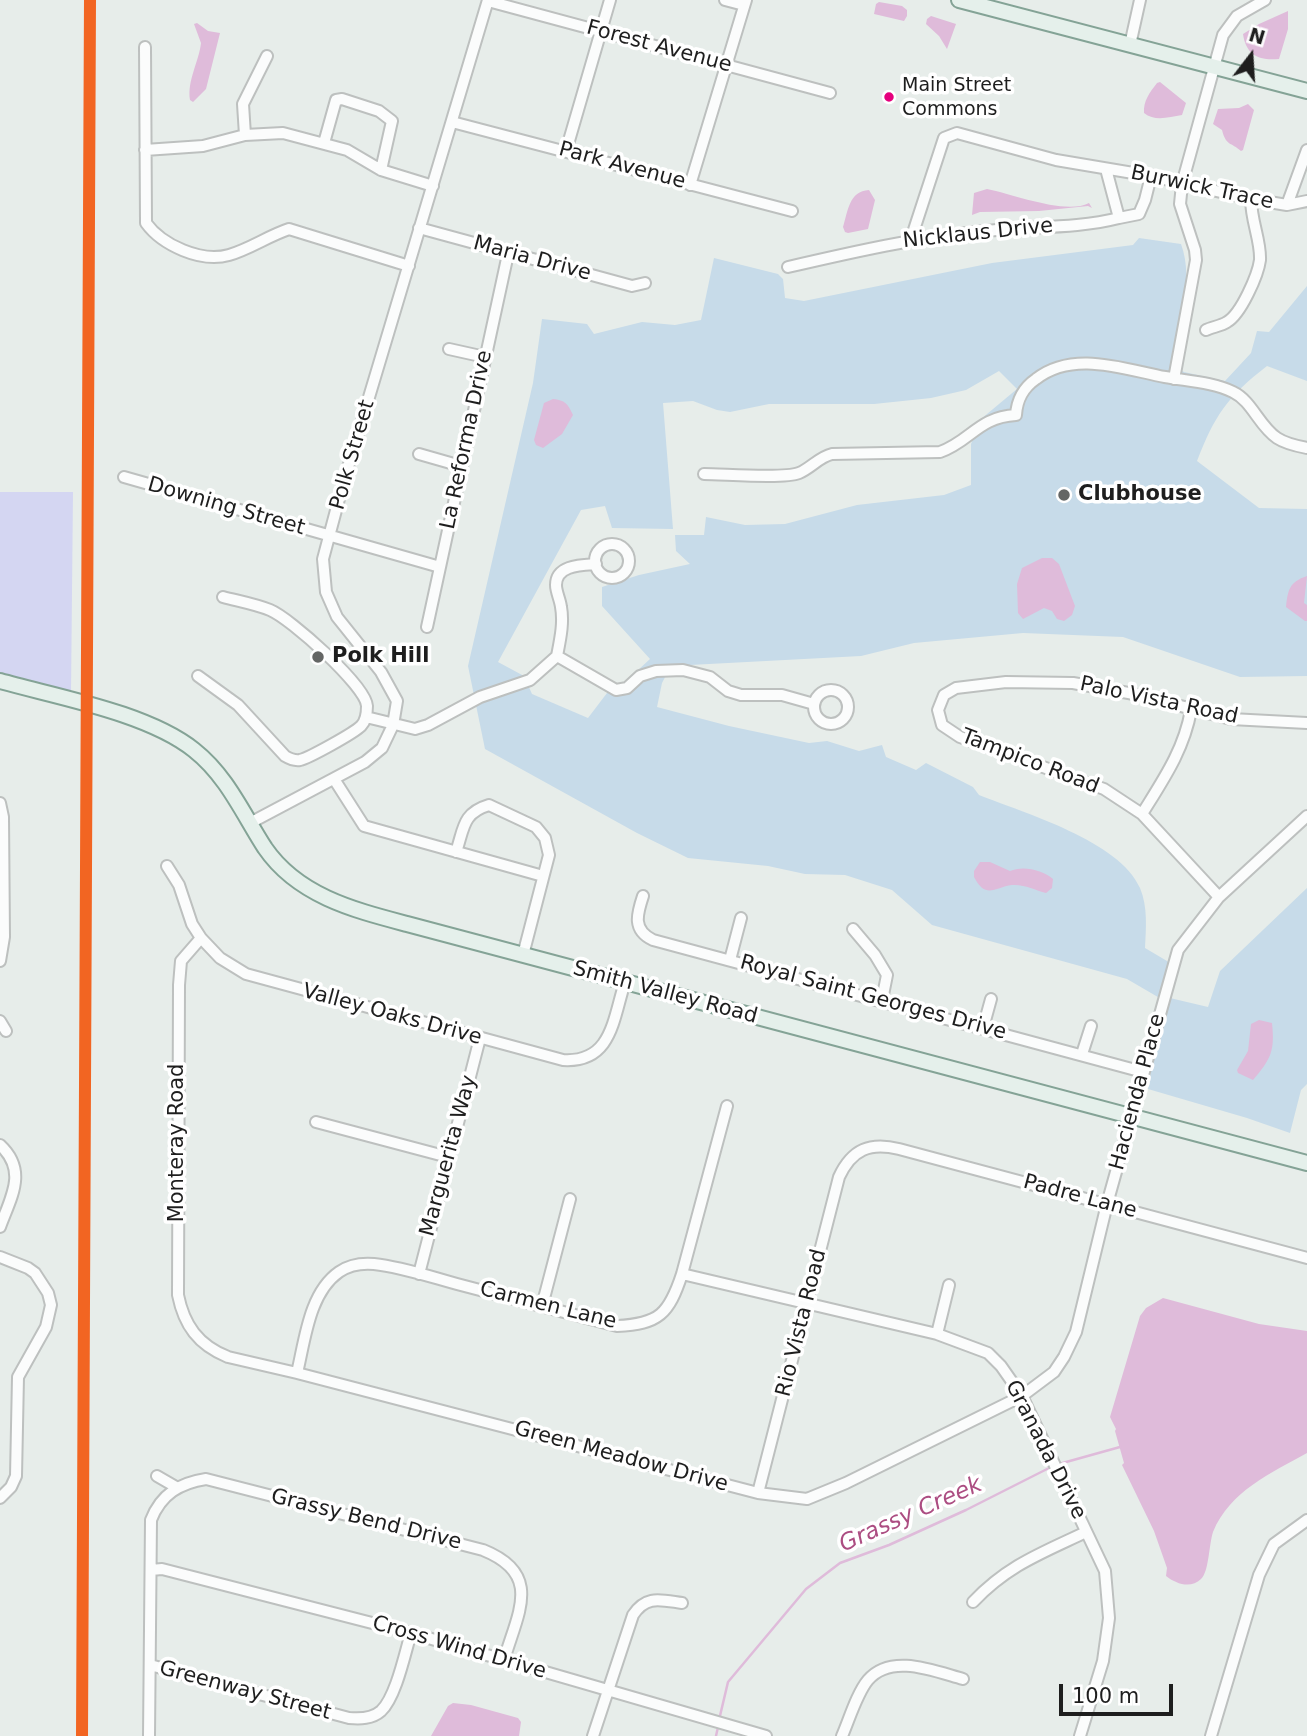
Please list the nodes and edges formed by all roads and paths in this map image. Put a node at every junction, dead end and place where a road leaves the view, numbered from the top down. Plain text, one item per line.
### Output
1 (610, 0) edge
2 (725, 0) edge
3 (958, 0) edge
4 (1140, 0) edge
5 (1265, 0) edge
6 (488, 1) edge
7 (745, 3) edge
8 (600, 31) junction
9 (1130, 44) junction
10 (145, 47) dead end
11 (267, 56) dead end
12 (726, 64) junction
13 (1213, 65) junction
14 (1307, 91) edge
15 (830, 93) dead end
16 (452, 122) junction
17 (245, 135) junction
18 (324, 143) junction
19 (145, 150) junction
20 (1307, 150) edge
21 (566, 151) junction
22 (1101, 168) junction
23 (381, 170) junction
24 (1151, 176) junction
25 (1182, 184) junction
26 (690, 185) junction
27 (433, 186) junction
28 (1251, 200) junction
29 (1307, 201) edge
30 (1287, 205) junction
31 (792, 211) dead end
32 (1119, 218) junction
33 (419, 229) junction
34 (911, 239) junction
35 (508, 254) junction
36 (409, 266) junction
37 (788, 267) dead end
38 (645, 283) dead end
39 (1206, 330) dead end
40 (449, 349) dead end
41 (485, 358) junction
42 (1174, 379) junction
43 (1307, 448) edge
44 (419, 454) dead end
45 (461, 466) junction
46 (704, 474) dead end
47 (124, 477) dead end
48 (329, 537) junction
49 (596, 564) dead end
50 (440, 568) junction
51 (223, 597) dead end
52 (427, 627) dead end
53 (557, 656) junction
54 (198, 676) dead end
55 (0, 681) edge
56 (814, 704) dead end
57 (938, 709) joint
58 (1191, 710) junction
59 (366, 717) junction
60 (1307, 723) edge
61 (393, 725) junction
62 (334, 779) junction
63 (0, 803) edge
64 (1142, 814) junction
65 (1307, 816) edge
66 (250, 823) junction
67 (456, 852) junction
68 (167, 866) dead end
69 (543, 876) junction
70 (2, 894) edge
71 (643, 896) dead end
72 (1219, 897) junction
73 (741, 918) dead end
74 (853, 929) dead end
75 (201, 938) junction
76 (523, 955) junction
77 (730, 960) junction
78 (0, 961) edge
79 (625, 982) junction
80 (991, 999) dead end
81 (882, 1000) junction
82 (1090, 1026) dead end
83 (983, 1028) junction
84 (480, 1038) junction
85 (1082, 1054) junction
86 (1143, 1072) junction
87 (727, 1106) dead end
88 (1132, 1116) junction
89 (316, 1122) dead end
90 (0, 1145) edge
91 (854, 1156) joint
92 (448, 1157) junction
93 (1307, 1163) edge
94 (570, 1199) dead end
95 (1107, 1205) junction
96 (0, 1227) edge
97 (0, 1257) edge
98 (1307, 1258) edge
99 (419, 1274) junction
100 (682, 1274) junction
101 (949, 1285) dead end
102 (807, 1304) junction
103 (542, 1306) junction
104 (937, 1334) junction
105 (207, 1345) joint
106 (297, 1373) junction
107 (1022, 1396) junction
108 (157, 1476) dead end
109 (176, 1488) junction
110 (758, 1493) junction
111 (0, 1498) edge
112 (1307, 1520) edge
113 (1086, 1532) junction
114 (151, 1570) junction
115 (973, 1602) dead end
116 (682, 1603) dead end
117 (411, 1633) junction
118 (504, 1660) junction
119 (150, 1665) junction
120 (962, 1679) dead end
121 (609, 1690) junction
122 (149, 1736) edge
123 (593, 1736) edge
124 (766, 1736) edge
125 (842, 1736) edge
126 (1080, 1736) edge
127 (1211, 1736) edge

1 - 8 street
2 - 7 street
3 - 9 main road
4 - 9 street
5 - 13 street
6 - 8 street, Forest Avenue
6 - 16 street, Polk Street
7 - 12 street
8 - 12 street, Forest Avenue
8 - 21 street
9 - 13 main road
10 - 19 street
11 - 17 street
12 - 15 street, Forest Avenue
12 - 26 street
13 - 14 main road
13 - 25 street
16 - 21 street, Park Avenue
16 - 27 street, Polk Street
17 - 18 street
17 - 19 street
18 - 23 street
18 - 23 street
19 - 36 street
20 - 30 street
21 - 26 street, Park Avenue
22 - 24 street, Burwick Trace
22 - 32 street
22 - 34 street, Burwick Trace
23 - 27 street
24 - 25 street, Burwick Trace
24 - 32 street
25 - 28 street, Burwick Trace
25 - 42 street
26 - 31 street, Park Avenue
27 - 33 street, Polk Street
28 - 30 street, Burwick Trace
28 - 39 street
29 - 30 street, Burwick Trace
32 - 34 street, Nicklaus Drive
33 - 35 street, Maria Drive
33 - 36 street, Polk Street
34 - 37 street, Nicklaus Drive
35 - 38 street, Maria Drive
35 - 41 street, La Reforma Drive
36 - 48 street, Polk Street
40 - 41 street
41 - 45 street, La Reforma Drive
42 - 43 street
42 - 46 street
44 - 45 street
45 - 50 street, La Reforma Drive
47 - 48 street, Downing Street
48 - 50 street, Downing Street
48 - 61 street, Polk Street
49 - 53 street
50 - 52 street, La Reforma Drive
51 - 59 street
53 - 56 street
53 - 61 street
54 - 59 street
55 - 66 main road, Smith Valley Road
57 - 58 street, Palo Vista Road
57 - 64 street, Tampico Road
58 - 60 street, Palo Vista Road
58 - 64 street
59 - 61 street
61 - 62 street
62 - 66 street
62 - 67 street
63 - 70 street
64 - 72 street, Tampico Road
65 - 72 street, Hacienda Place
66 - 76 main road, Smith Valley Road
67 - 69 street
67 - 69 street
68 - 75 street, Valley Oaks Drive
69 - 76 street
70 - 78 street
71 - 77 street, Royal Saint Georges Drive
72 - 86 street, Hacienda Place
73 - 77 street
74 - 81 street
75 - 84 street, Valley Oaks Drive
75 - 105 street, Monteray Road
76 - 79 main road, Smith Valley Road
77 - 81 street, Royal Saint Georges Drive
79 - 84 street, Valley Oaks Drive
79 - 88 main road, Smith Valley Road
80 - 83 street
81 - 83 street, Royal Saint Georges Drive
82 - 85 street
83 - 85 street, Royal Saint Georges Drive
84 - 92 street, Marguerita Way
85 - 86 street, Royal Saint Georges Drive
86 - 88 street, Hacienda Place
87 - 100 street, Carmen Lane
88 - 93 main road, Smith Valley Road
88 - 95 street, Hacienda Place
89 - 92 street
90 - 96 street
91 - 95 street, Padre Lane
91 - 102 street, Rio Vista Road
92 - 99 street, Marguerita Way
94 - 103 street
95 - 98 street, Padre Lane
95 - 107 street, Hacienda Place
97 - 111 street
99 - 103 street, Carmen Lane
99 - 106 street, Carmen Lane
100 - 102 street, Granada Drive
100 - 103 street, Carmen Lane
101 - 104 street
102 - 104 street, Granada Drive
102 - 110 street, Rio Vista Road
104 - 107 street, Granada Drive
105 - 106 street, Green Meadow Drive
106 - 110 street, Green Meadow Drive
107 - 110 street, Green Meadow Drive
107 - 113 street, Granada Drive
108 - 109 street
109 - 114 street
109 - 118 street, Grassy Bend Drive
112 - 127 street
113 - 115 street
113 - 126 street, Granada Drive
114 - 117 street, Cross Wind Drive
114 - 119 street
116 - 121 street
117 - 118 street, Cross Wind Drive
117 - 119 street, Greenway Street
118 - 121 street, Cross Wind Drive
119 - 122 street
120 - 125 street
121 - 123 street
121 - 124 street, Cross Wind Drive

